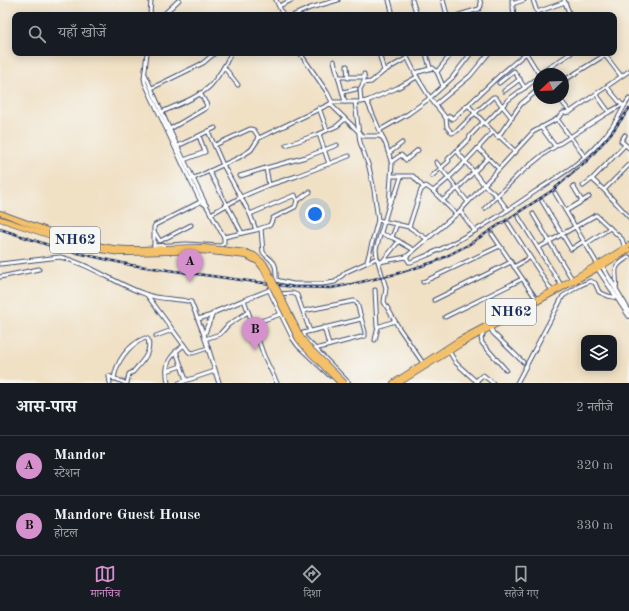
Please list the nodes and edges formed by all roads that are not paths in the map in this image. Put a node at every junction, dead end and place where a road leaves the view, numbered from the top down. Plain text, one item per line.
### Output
1 (151, 0) edge
2 (179, 0) edge
3 (276, 0) edge
4 (292, 0) edge
5 (338, 0) edge
6 (389, 0) edge
7 (412, 0) edge
8 (443, 0) edge
9 (480, 0) edge
10 (512, 0) edge
11 (524, 0) edge
12 (533, 0) edge
13 (565, 1) edge
14 (512, 4) junction
15 (279, 6) junction
16 (150, 12) edge
17 (167, 12) edge
18 (282, 12) edge
19 (301, 12) edge
20 (392, 12) edge
21 (415, 12) edge
22 (446, 12) edge
23 (469, 12) edge
24 (513, 12) edge
25 (537, 12) edge
26 (542, 12) edge
27 (569, 12) edge
28 (147, 56) edge
29 (211, 56) edge
30 (230, 56) edge
31 (302, 56) edge
32 (380, 56) edge
33 (427, 56) edge
34 (449, 56) edge
35 (469, 56) edge
36 (487, 56) edge
37 (522, 56) edge
38 (528, 56) edge
39 (567, 56) edge
40 (601, 56) edge
41 (606, 56) edge
42 (407, 58) joint
43 (334, 61) dead end
44 (347, 66) dead end
45 (224, 67) junction
46 (430, 68) junction
47 (535, 68) edge
48 (549, 68) edge
49 (384, 71) junction
50 (437, 72) junction
51 (629, 72) edge
52 (415, 73) junction
53 (146, 74) junction
54 (621, 76) junction
55 (339, 77) junction
56 (417, 77) junction
57 (569, 77) edge
58 (348, 78) junction
59 (520, 79) junction
60 (533, 81) edge
61 (363, 83) junction
62 (499, 83) dead end
63 (238, 85) dead end
64 (443, 86) junction
65 (607, 87) junction
66 (152, 88) junction
67 (525, 88) junction
68 (356, 89) dead end
69 (504, 91) dead end
70 (343, 92) junction
71 (200, 93) junction
72 (533, 94) edge
73 (596, 94) junction
74 (430, 98) junction
75 (629, 100) edge
76 (367, 101) junction
77 (345, 102) junction
78 (355, 102) junction
79 (361, 102) junction
80 (330, 103) junction
81 (564, 104) edge
82 (435, 105) junction
83 (468, 105) junction
84 (623, 105) junction
85 (503, 106) junction
86 (319, 108) junction
87 (162, 112) junction
88 (570, 112) junction
89 (609, 112) junction
90 (475, 113) junction
91 (446, 118) junction
92 (512, 118) junction
93 (557, 118) junction
94 (343, 121) junction
95 (484, 123) junction
96 (541, 126) junction
97 (215, 128) dead end
98 (170, 130) junction
99 (327, 130) junction
100 (380, 130) junction
101 (208, 131) junction
102 (493, 132) junction
103 (319, 134) junction
104 (360, 135) junction
105 (625, 135) dead end
106 (199, 136) junction
107 (498, 137) junction
108 (569, 137) junction
109 (259, 138) junction
110 (383, 138) junction
111 (402, 143) dead end
112 (215, 145) junction
113 (337, 145) dead end
114 (625, 145) junction
115 (178, 146) junction
116 (286, 146) dead end
117 (554, 146) junction
118 (478, 148) junction
119 (629, 148) edge
120 (324, 149) junction
121 (418, 150) dead end
122 (457, 151) junction
123 (516, 152) junction
124 (389, 153) junction
125 (349, 156) dead end
126 (585, 157) junction
127 (488, 158) junction
128 (184, 160) junction
129 (391, 162) junction
130 (436, 162) dead end
131 (465, 162) junction
132 (223, 164) junction
133 (329, 164) junction
134 (629, 165) edge
135 (266, 168) junction
136 (441, 168) junction
137 (499, 169) junction
138 (209, 171) junction
139 (474, 171) junction
140 (240, 176) dead end
141 (392, 176) junction
142 (432, 176) dead end
143 (401, 177) junction
144 (194, 178) junction
145 (449, 178) junction
146 (592, 179) junction
147 (190, 180) junction
148 (269, 185) junction
149 (484, 185) junction
150 (573, 186) dead end
151 (583, 186) dead end
152 (423, 187) junction
153 (458, 188) junction
154 (604, 190) junction
155 (434, 191) junction
156 (310, 192) dead end
157 (555, 193) dead end
158 (497, 196) junction
159 (241, 197) junction
160 (589, 197) dead end
161 (443, 200) junction
162 (202, 201) junction
163 (297, 201) junction
164 (542, 201) dead end
165 (582, 201) junction
166 (468, 202) junction
167 (226, 205) junction
168 (389, 205) junction
169 (485, 208) dead end
170 (460, 210) junction
171 (508, 210) junction
172 (566, 211) junction
173 (0, 213) edge
174 (211, 214) junction
175 (250, 214) junction
176 (456, 214) junction
177 (533, 214) dead end
178 (518, 216) dead end
179 (629, 217) edge
180 (0, 219) edge
181 (378, 220) junction
182 (384, 221) junction
183 (397, 224) junction
184 (508, 224) dead end
185 (191, 225) dead end
186 (409, 227) junction
187 (576, 227) junction
188 (610, 228) junction
189 (261, 229) junction
190 (256, 230) junction
191 (475, 231) junction
192 (154, 232) junction
193 (242, 234) junction
194 (382, 234) junction
195 (492, 234) dead end
196 (562, 235) junction
197 (224, 237) junction
198 (392, 237) junction
199 (427, 239) junction
200 (399, 240) junction
201 (550, 242) junction
202 (585, 242) junction
203 (500, 246) junction
204 (538, 248) junction
205 (628, 248) edge
206 (154, 249) junction
207 (166, 250) junction
208 (414, 250) junction
209 (406, 257) junction
210 (629, 257) edge
211 (376, 258) junction
212 (529, 258) junction
213 (368, 261) junction
214 (383, 261) junction
215 (379, 262) junction
216 (511, 262) junction
217 (0, 264) edge
218 (514, 267) junction
219 (599, 267) junction
220 (39, 269) dead end
221 (0, 277) edge
222 (522, 279) junction
223 (572, 279) junction
224 (276, 280) junction
225 (423, 282) dead end
226 (611, 284) junction
227 (561, 285) junction
228 (269, 290) junction
229 (374, 290) dead end
230 (616, 290) junction
231 (552, 291) junction
232 (271, 294) junction
233 (147, 295) junction
234 (618, 298) junction
235 (244, 300) junction
236 (434, 300) dead end
237 (537, 300) junction
238 (303, 311) junction
239 (629, 311) edge
240 (248, 312) junction
241 (281, 314) junction
242 (212, 315) junction
243 (629, 316) edge
244 (445, 317) dead end
245 (198, 318) junction
246 (361, 319) junction
247 (395, 321) junction
248 (252, 324) junction
249 (324, 327) junction
250 (378, 327) junction
251 (490, 327) junction
252 (172, 330) junction
253 (310, 331) junction
254 (481, 332) junction
255 (156, 336) dead end
256 (205, 337) junction
257 (376, 340) dead end
258 (184, 345) junction
259 (329, 345) junction
260 (208, 348) junction
261 (315, 349) junction
262 (176, 351) junction
263 (449, 351) junction
264 (523, 362) dead end
265 (423, 363) junction
266 (181, 366) junction
267 (506, 370) dead end
268 (167, 371) junction
269 (216, 371) junction
270 (114, 379) junction
271 (186, 380) junction
272 (398, 382) edge
273 (477, 382) edge
274 (110, 383) edge
275 (126, 383) edge
276 (168, 383) edge
277 (179, 383) edge
278 (219, 383) edge
279 (277, 383) edge
280 (339, 383) edge
281 (345, 383) edge
282 (349, 383) edge
283 (493, 383) edge
284 (516, 383) edge

1 - 16 street
2 - 17 street
3 - 15 street
4 - 15 street
5 - 19 street
6 - 20 street
7 - 21 street
8 - 22 street
9 - 23 street
10 - 14 street
11 - 14 street
12 - 25 street
13 - 26 street
13 - 27 street
14 - 24 street
15 - 18 street
28 - 53 street
29 - 66 street
30 - 45 street
31 - 80 street
32 - 49 street
33 - 46 street
34 - 50 street
35 - 64 street
36 - 82 street
37 - 83 street
38 - 47 street
39 - 48 street
40 - 57 street
41 - 54 street
42 - 49 street
42 - 52 street
43 - 55 street
44 - 58 street
45 - 63 street
45 - 71 street
46 - 50 street
46 - 52 street
49 - 61 street
50 - 64 street
51 - 54 street
52 - 56 street
53 - 66 street
53 - 147 street
54 - 65 street
55 - 58 street
55 - 70 street
56 - 74 street
56 - 76 street
58 - 61 street
59 - 62 street
59 - 67 street
59 - 69 street
60 - 67 street
61 - 79 street
64 - 74 street
65 - 73 street
65 - 84 street
66 - 87 street
67 - 85 street
68 - 70 street
70 - 77 street
71 - 87 street
71 - 98 street
72 - 92 street
73 - 88 street
73 - 89 street
74 - 82 street
74 - 100 street
75 - 84 street
76 - 79 street
76 - 100 street
77 - 78 street
77 - 80 street
78 - 79 street
78 - 104 street
80 - 86 street
80 - 94 street
81 - 88 street
82 - 91 street
83 - 90 street
83 - 91 street
84 - 89 street
84 - 126 street
85 - 90 street
85 - 92 street
85 - 95 street
86 - 99 street
86 - 109 street
87 - 98 street
88 - 93 street
89 - 108 street
90 - 91 street
90 - 95 street
92 - 107 street
93 - 96 street
93 - 108 street
94 - 99 street
94 - 104 street
95 - 102 street
95 - 122 street
96 - 117 street
96 - 123 street
97 - 101 street
98 - 115 street
99 - 103 street
100 - 110 street
101 - 106 street
101 - 112 street
102 - 107 street
102 - 118 street
103 - 116 street
103 - 120 street
104 - 110 street
104 - 181 street
105 - 114 street
106 - 115 street
106 - 128 street
107 - 123 street
108 - 117 street
108 - 126 street
109 - 112 street
109 - 132 street
110 - 124 street
111 - 124 street
112 - 132 street
113 - 120 street
114 - 119 street
114 - 146 street
115 - 128 street
117 - 158 street
118 - 127 street
118 - 131 street
120 - 133 street
120 - 135 street
121 - 129 street
122 - 131 street
122 - 136 street
123 - 137 street
124 - 129 street
125 - 133 street
126 - 171 street
127 - 137 street
127 - 139 street
128 - 144 street
129 - 141 street
130 - 136 street
131 - 139 street
131 - 145 street
132 - 138 street
132 - 159 street
133 - 148 street
134 - 154 street
135 - 140 street
135 - 148 street
136 - 142 street
136 - 145 street
137 - 149 street
138 - 144 street
138 - 167 street
139 - 149 street
139 - 153 street
141 - 143 street
141 - 168 street
143 - 152 street
143 - 168 street
144 - 147 street
144 - 162 street
145 - 153 street
145 - 155 street
146 - 151 street
146 - 154 street
147 - 162 street
148 - 159 street
149 - 158 street
149 - 166 street
150 - 165 street
152 - 155 street
152 - 186 street
153 - 161 street
153 - 166 street
154 - 179 street
155 - 161 street
156 - 163 street
157 - 172 street
158 - 169 street
158 - 171 street
159 - 167 street
159 - 175 street
160 - 165 street
161 - 176 street
162 - 174 street
162 - 192 street
163 - 175 street
163 - 189 street
164 - 196 street
165 - 172 street
166 - 170 street
167 - 174 street
167 - 193 street
168 - 182 street
170 - 176 street
170 - 191 street
171 - 191 street
172 - 187 street
173 - 206 highway, NH62
174 - 197 street
175 - 190 street
176 - 199 street
177 - 201 street
178 - 204 street
180 - 206 highway, NH62
181 - 182 street
181 - 213 street
182 - 183 street
182 - 194 street
183 - 186 street
183 - 198 street
184 - 212 street
185 - 192 street
186 - 199 street
187 - 188 street
187 - 196 street
187 - 202 street
188 - 202 street
188 - 205 street
189 - 190 street
189 - 224 street
190 - 193 street
191 - 209 street
192 - 206 street
193 - 197 street
194 - 198 street
194 - 211 street
195 - 203 street
196 - 201 street
196 - 202 street
197 - 206 street
198 - 200 street
199 - 208 street
200 - 208 street
200 - 214 street
201 - 204 street
201 - 223 street
202 - 219 street
203 - 216 street
203 - 225 street
204 - 227 street
205 - 219 highway, NH62
206 - 207 highway, NH62
207 - 280 highway, NH62, bridge
207 - 281 highway, NH62, bridge
208 - 209 street
209 - 214 street
210 - 230 street
211 - 213 street
211 - 215 street
212 - 218 street
212 - 231 street
213 - 224 street
214 - 215 street
215 - 247 street
216 - 218 street
216 - 236 street
217 - 233 street
218 - 222 street
219 - 223 highway, NH62
219 - 226 street
219 - 237 highway, NH62
220 - 221 street
222 - 237 street
222 - 244 street
223 - 227 highway, NH62
224 - 228 street
226 - 230 street
226 - 234 street
227 - 231 highway, NH62
228 - 232 street
228 - 235 street
229 - 250 street
230 - 239 street
231 - 237 highway, NH62
232 - 238 street
232 - 241 street
233 - 245 street
233 - 252 street
234 - 243 street
234 - 284 street
235 - 240 street
235 - 242 street
237 - 251 highway, NH62
237 - 265 highway, NH62
238 - 246 street
238 - 253 street
240 - 248 street
240 - 256 street
241 - 248 street
241 - 280 street
242 - 245 street
242 - 256 street
245 - 256 street
246 - 249 street
246 - 259 street
247 - 250 street
247 - 265 street
248 - 279 street
249 - 253 street
249 - 259 street
250 - 257 street
251 - 254 highway, NH62
251 - 264 street
252 - 255 street
252 - 258 street
253 - 261 street
254 - 263 highway, NH62
254 - 267 street
256 - 260 street
258 - 260 street
258 - 262 street
259 - 261 street
260 - 269 street
261 - 282 street
262 - 266 street
262 - 268 street
263 - 272 highway, NH62
263 - 273 street
265 - 272 highway, NH62
266 - 268 street
266 - 271 street
268 - 276 street
269 - 271 street
269 - 278 street
270 - 274 street
270 - 275 street
270 - 275 street
271 - 277 street
273 - 283 street

